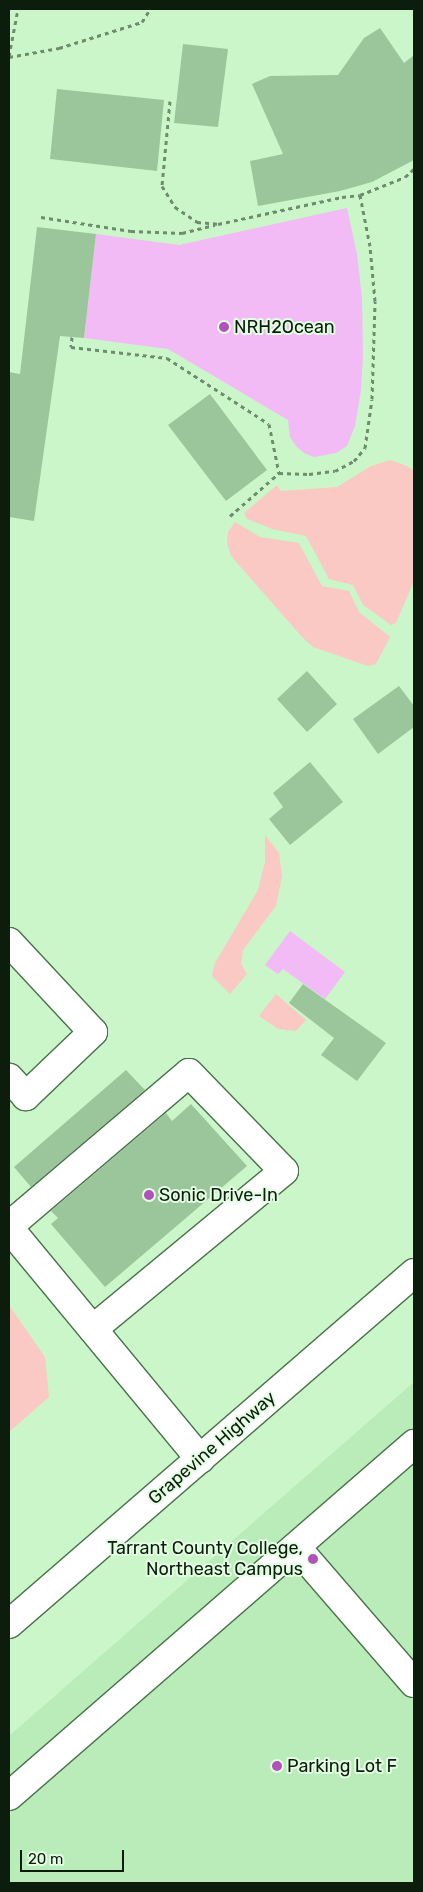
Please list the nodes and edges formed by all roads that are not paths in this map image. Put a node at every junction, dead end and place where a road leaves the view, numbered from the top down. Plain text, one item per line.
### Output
1 (9, 942) edge
2 (9, 1078) edge
3 (9, 1227) edge
4 (414, 1273) edge
5 (93, 1329) junction
6 (414, 1444) edge
7 (200, 1459) junction
8 (296, 1546) junction
9 (9, 1624) edge
10 (414, 1682) edge
11 (9, 1796) edge

1 - 2 main road
3 - 5 main road
3 - 5 main road
4 - 7 main road, Grapevine Highway
5 - 7 main road
6 - 8 main road
7 - 9 main road, Grapevine Highway
8 - 10 main road
8 - 11 main road

